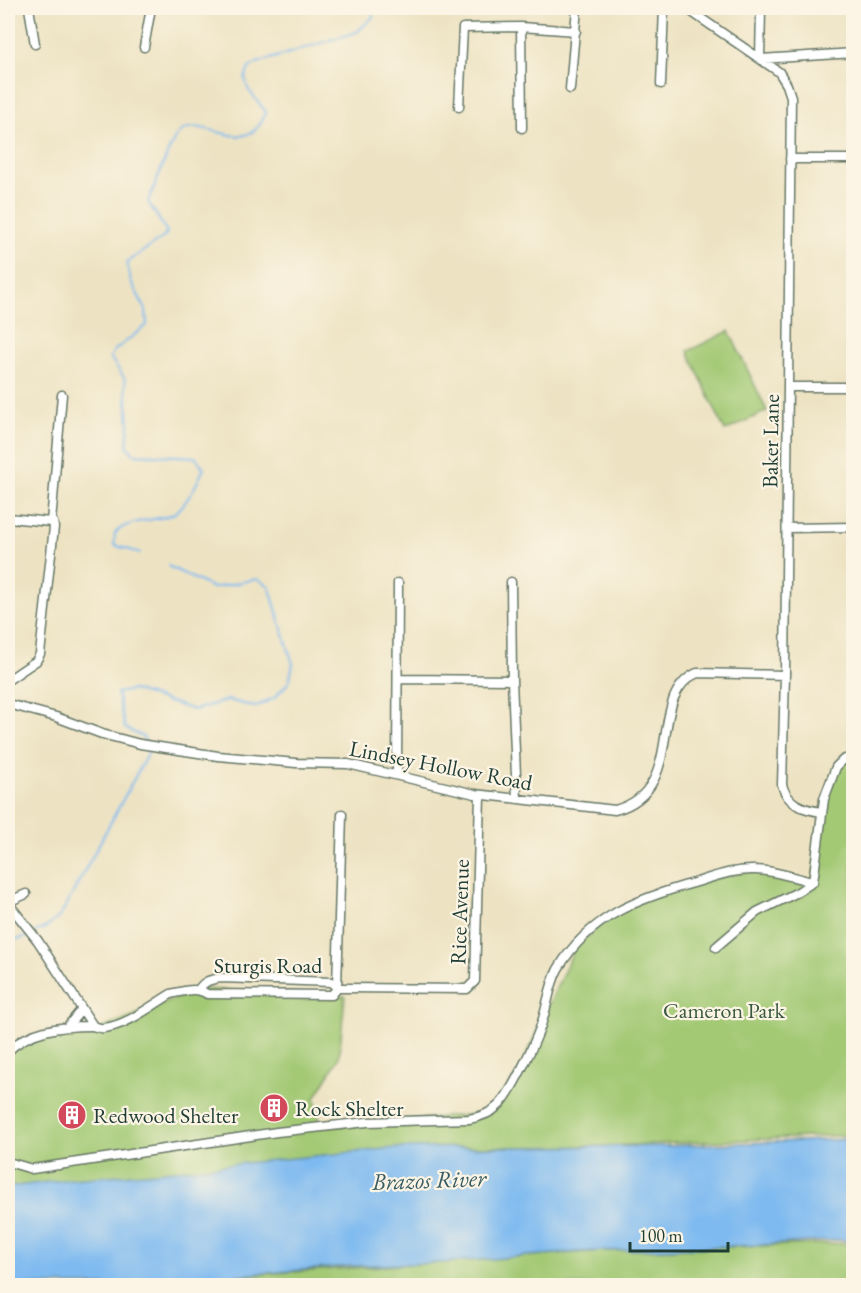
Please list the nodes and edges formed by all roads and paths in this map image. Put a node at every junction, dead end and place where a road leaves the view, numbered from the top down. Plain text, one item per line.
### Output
1 (29, 8) edge
2 (151, 8) edge
3 (577, 8) edge
4 (664, 8) edge
5 (686, 8) edge
6 (761, 8) edge
7 (521, 27) junction
8 (576, 31) junction
9 (35, 44) dead end
10 (144, 47) dead end
11 (854, 53) edge
12 (760, 59) junction
13 (661, 84) dead end
14 (570, 88) dead end
15 (459, 107) dead end
16 (522, 128) dead end
17 (790, 159) junction
18 (854, 159) edge
19 (789, 387) junction
20 (854, 387) edge
21 (62, 395) dead end
22 (8, 518) edge
23 (51, 522) junction
24 (854, 527) edge
25 (787, 528) junction
26 (511, 582) dead end
27 (398, 583) dead end
28 (785, 675) junction
29 (399, 679) junction
30 (8, 680) edge
31 (512, 680) junction
32 (8, 704) edge
33 (854, 756) edge
34 (397, 774) junction
35 (480, 795) junction
36 (517, 799) junction
37 (821, 812) junction
38 (342, 814) dead end
39 (813, 882) junction
40 (26, 894) dead end
41 (8, 902) edge
42 (716, 947) dead end
43 (337, 988) junction
44 (429, 988) joint
45 (199, 989) junction
46 (82, 1009) junction
47 (93, 1026) junction
48 (67, 1028) junction
49 (8, 1052) edge
50 (8, 1162) edge

1 - 9 street
2 - 10 street
3 - 8 street
4 - 13 street
5 - 12 street, Baker Lane
6 - 12 street
7 - 8 street
7 - 15 street
7 - 16 street
8 - 14 street
11 - 12 street
12 - 17 street, Baker Lane
17 - 18 street
17 - 19 street, Baker Lane
19 - 20 street
19 - 25 street, Baker Lane
21 - 23 street
22 - 23 street
23 - 30 street
24 - 25 street
25 - 28 street, Baker Lane
26 - 31 street
27 - 29 street
28 - 36 street, Lindsey Hollow Road
28 - 37 street, Baker Lane
29 - 31 street
29 - 34 street
31 - 36 street
32 - 34 street, Lindsey Hollow Road
33 - 37 street
34 - 35 street, Lindsey Hollow Road
35 - 36 street, Lindsey Hollow Road
35 - 44 street, Rice Avenue
37 - 39 street
38 - 43 street
39 - 42 street
39 - 50 street
40 - 41 street
41 - 46 street
43 - 44 street, Sturgis Road
43 - 45 street, Sturgis Road
43 - 45 street, Sturgis Road
45 - 47 street, Sturgis Road
46 - 47 street
46 - 48 street
47 - 48 street, Sturgis Road
48 - 49 street, Sturgis Road

